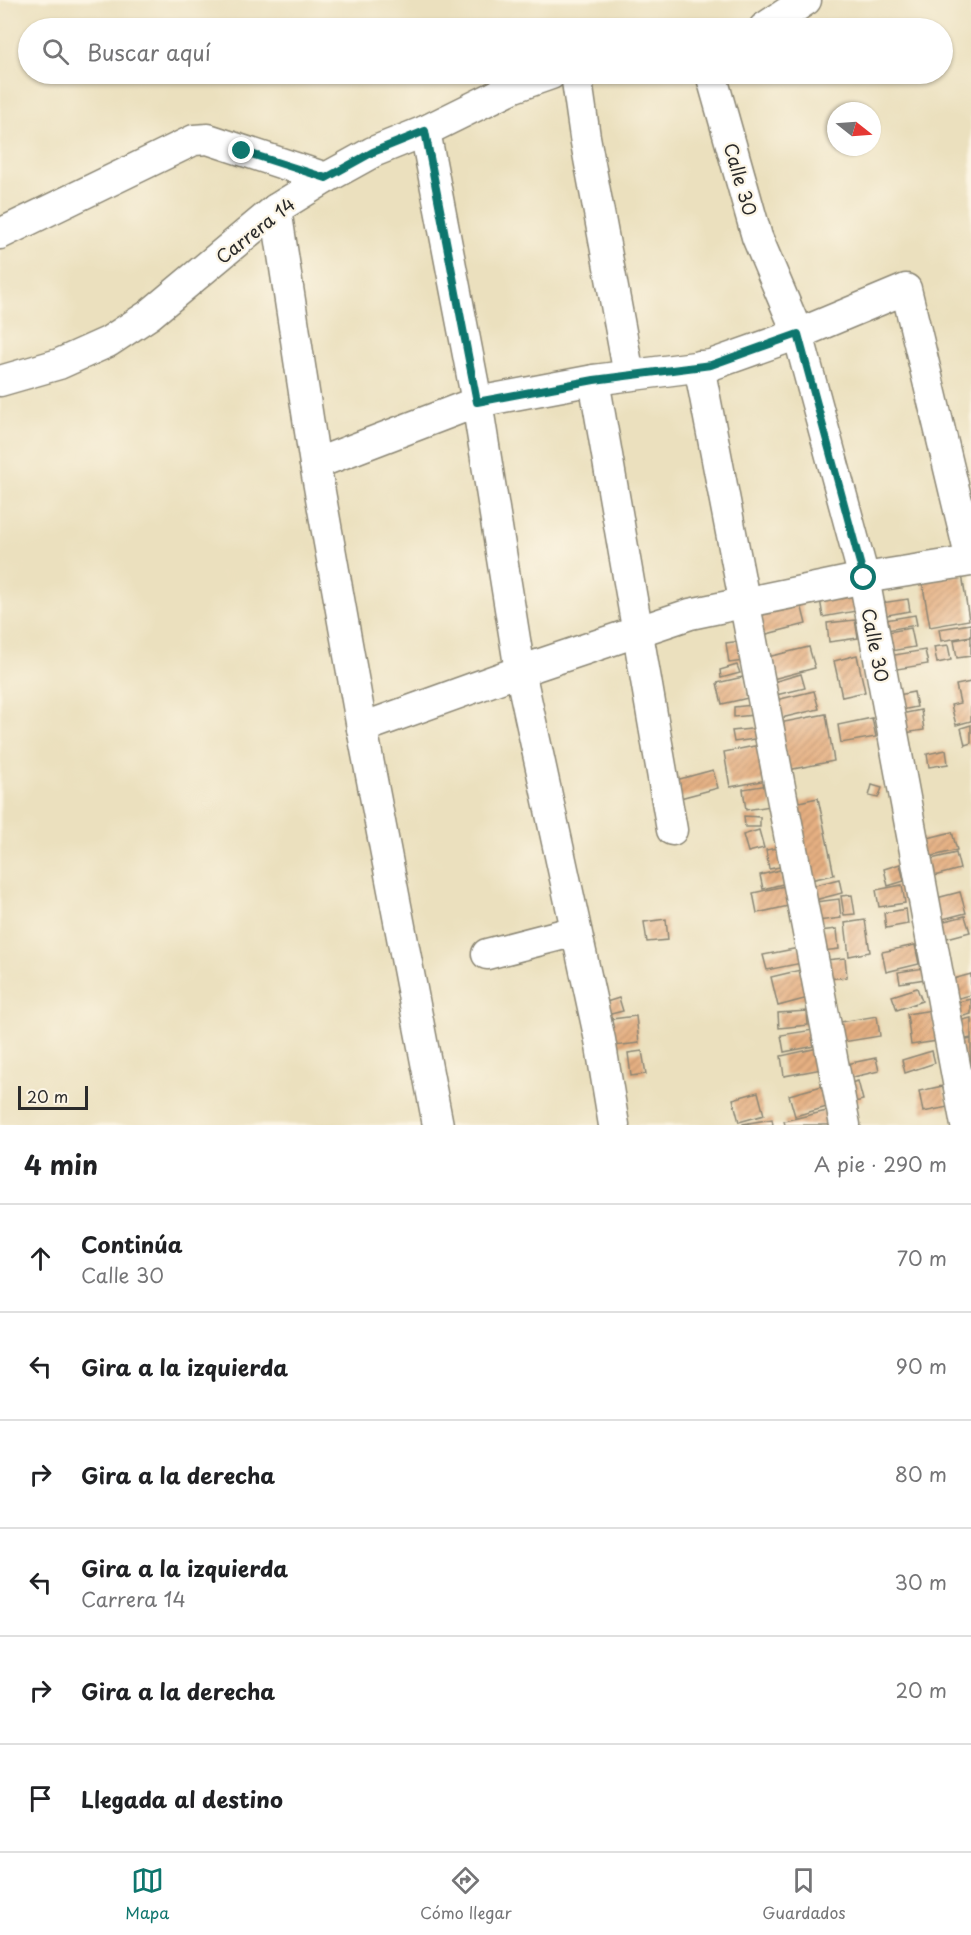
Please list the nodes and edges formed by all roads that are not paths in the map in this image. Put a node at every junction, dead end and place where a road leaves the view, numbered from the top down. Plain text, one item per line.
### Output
1 (806, 0) edge
2 (779, 18) edge
3 (523, 84) edge
4 (577, 84) edge
5 (714, 84) edge
6 (425, 131) junction
7 (326, 178) junction
8 (276, 209) junction
9 (0, 234) edge
10 (798, 334) junction
11 (699, 366) junction
12 (628, 375) junction
13 (594, 380) junction
14 (0, 381) edge
15 (477, 402) junction
16 (315, 464) junction
17 (971, 561) edge
18 (864, 578) junction
19 (745, 603) junction
20 (637, 632) junction
21 (520, 671) junction
22 (362, 728) junction
23 (672, 830) dead end
24 (576, 931) junction
25 (487, 954) dead end
26 (963, 1123) edge
27 (438, 1125) edge
28 (614, 1125) edge
29 (845, 1125) edge

1 - 2 street
3 - 6 street, Carrera 14
4 - 12 street
5 - 10 street, Calle 30
6 - 7 street, Carrera 14
6 - 15 street
7 - 8 street, Carrera 14
7 - 9 street
8 - 14 street, Carrera 14
8 - 16 street
10 - 11 street
10 - 17 street
10 - 18 street, Calle 30
11 - 12 street
11 - 19 street
12 - 13 street
13 - 15 street
13 - 20 street
15 - 16 street
15 - 21 street
16 - 22 street
17 - 18 street
18 - 19 street
18 - 26 street, Calle 30
19 - 20 street
19 - 29 street
20 - 21 street
20 - 23 street
21 - 22 street
21 - 24 street
22 - 27 street
24 - 25 street
24 - 28 street

